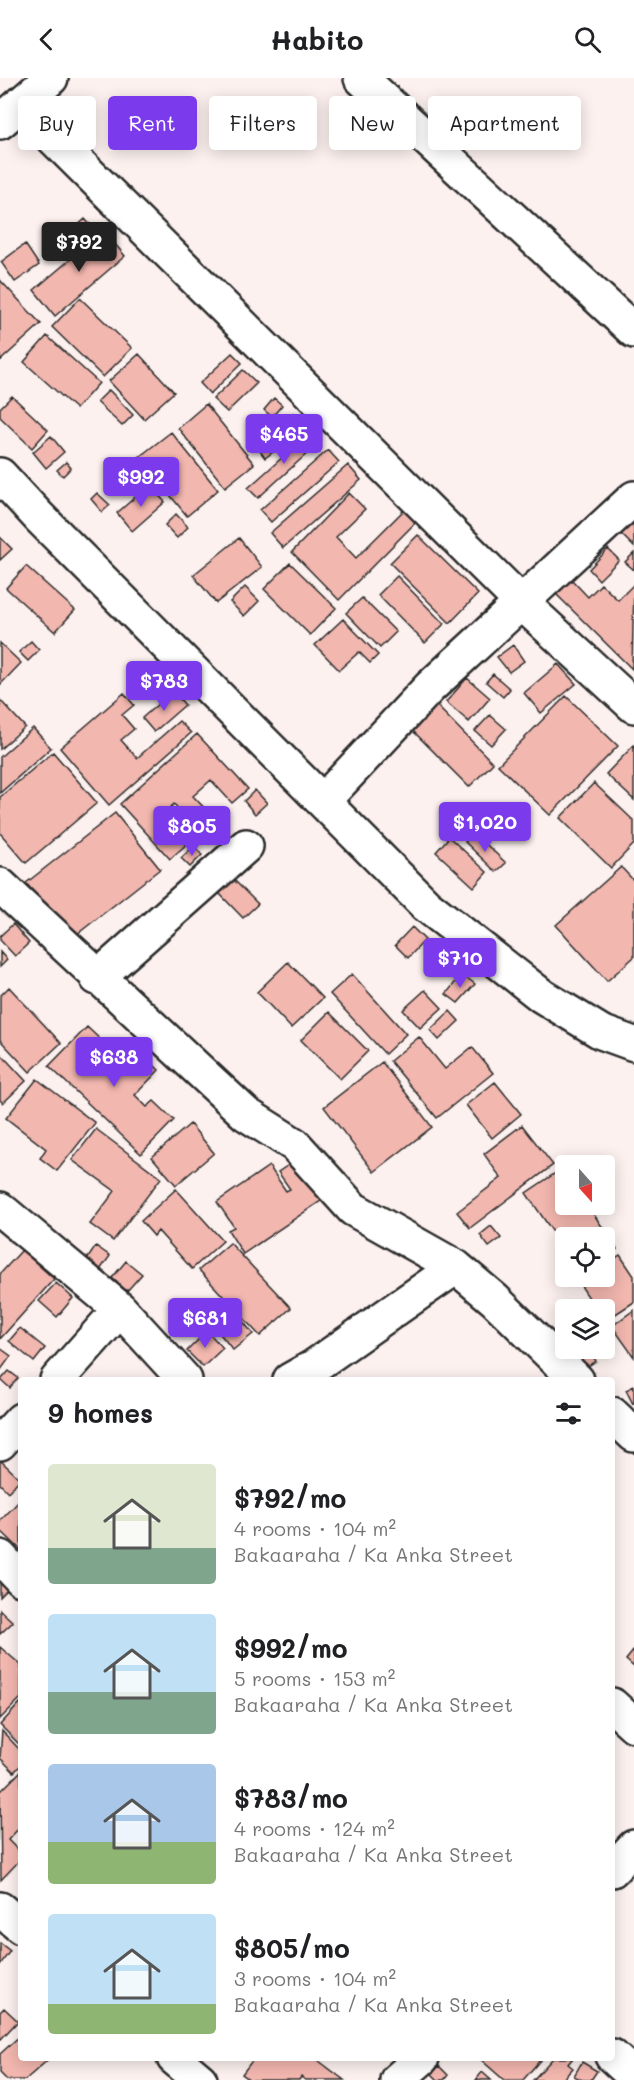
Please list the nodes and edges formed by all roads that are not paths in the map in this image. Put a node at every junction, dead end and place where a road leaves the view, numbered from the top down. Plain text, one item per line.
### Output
1 (51, 78) edge
2 (361, 78) edge
3 (10, 114) edge
4 (634, 331) edge
5 (0, 475) edge
6 (634, 498) edge
7 (523, 604) junction
8 (634, 706) edge
9 (323, 801) junction
10 (246, 846) dead end
11 (0, 885) edge
12 (97, 978) junction
13 (634, 1044) edge
14 (0, 1209) edge
15 (456, 1267) junction
16 (120, 1308) junction
17 (60, 1377) edge
18 (182, 1377) edge
19 (294, 1377) edge
20 (575, 1377) edge
21 (615, 1417) edge
22 (18, 1423) edge
23 (634, 1435) edge
24 (0, 1443) edge
25 (0, 1557) edge
26 (18, 1576) edge
27 (615, 1708) edge
28 (634, 1725) edge
29 (634, 1847) edge
30 (615, 1867) edge
31 (0, 1909) edge
32 (18, 1924) edge
33 (615, 2059) edge
34 (178, 2061) edge
35 (419, 2061) edge
36 (634, 2076) edge
37 (200, 2080) edge
38 (397, 2080) edge

1 - 3 street
2 - 4 street
3 - 7 street
5 - 9 street
6 - 7 street
7 - 8 street
7 - 9 street
9 - 13 street
10 - 12 street
11 - 12 street
12 - 15 street
14 - 16 street
15 - 19 street
15 - 20 street
16 - 17 street
16 - 18 street
21 - 23 street
22 - 24 street
25 - 26 street
27 - 28 street
29 - 30 street
31 - 32 street
33 - 36 street
34 - 37 street
35 - 38 street

